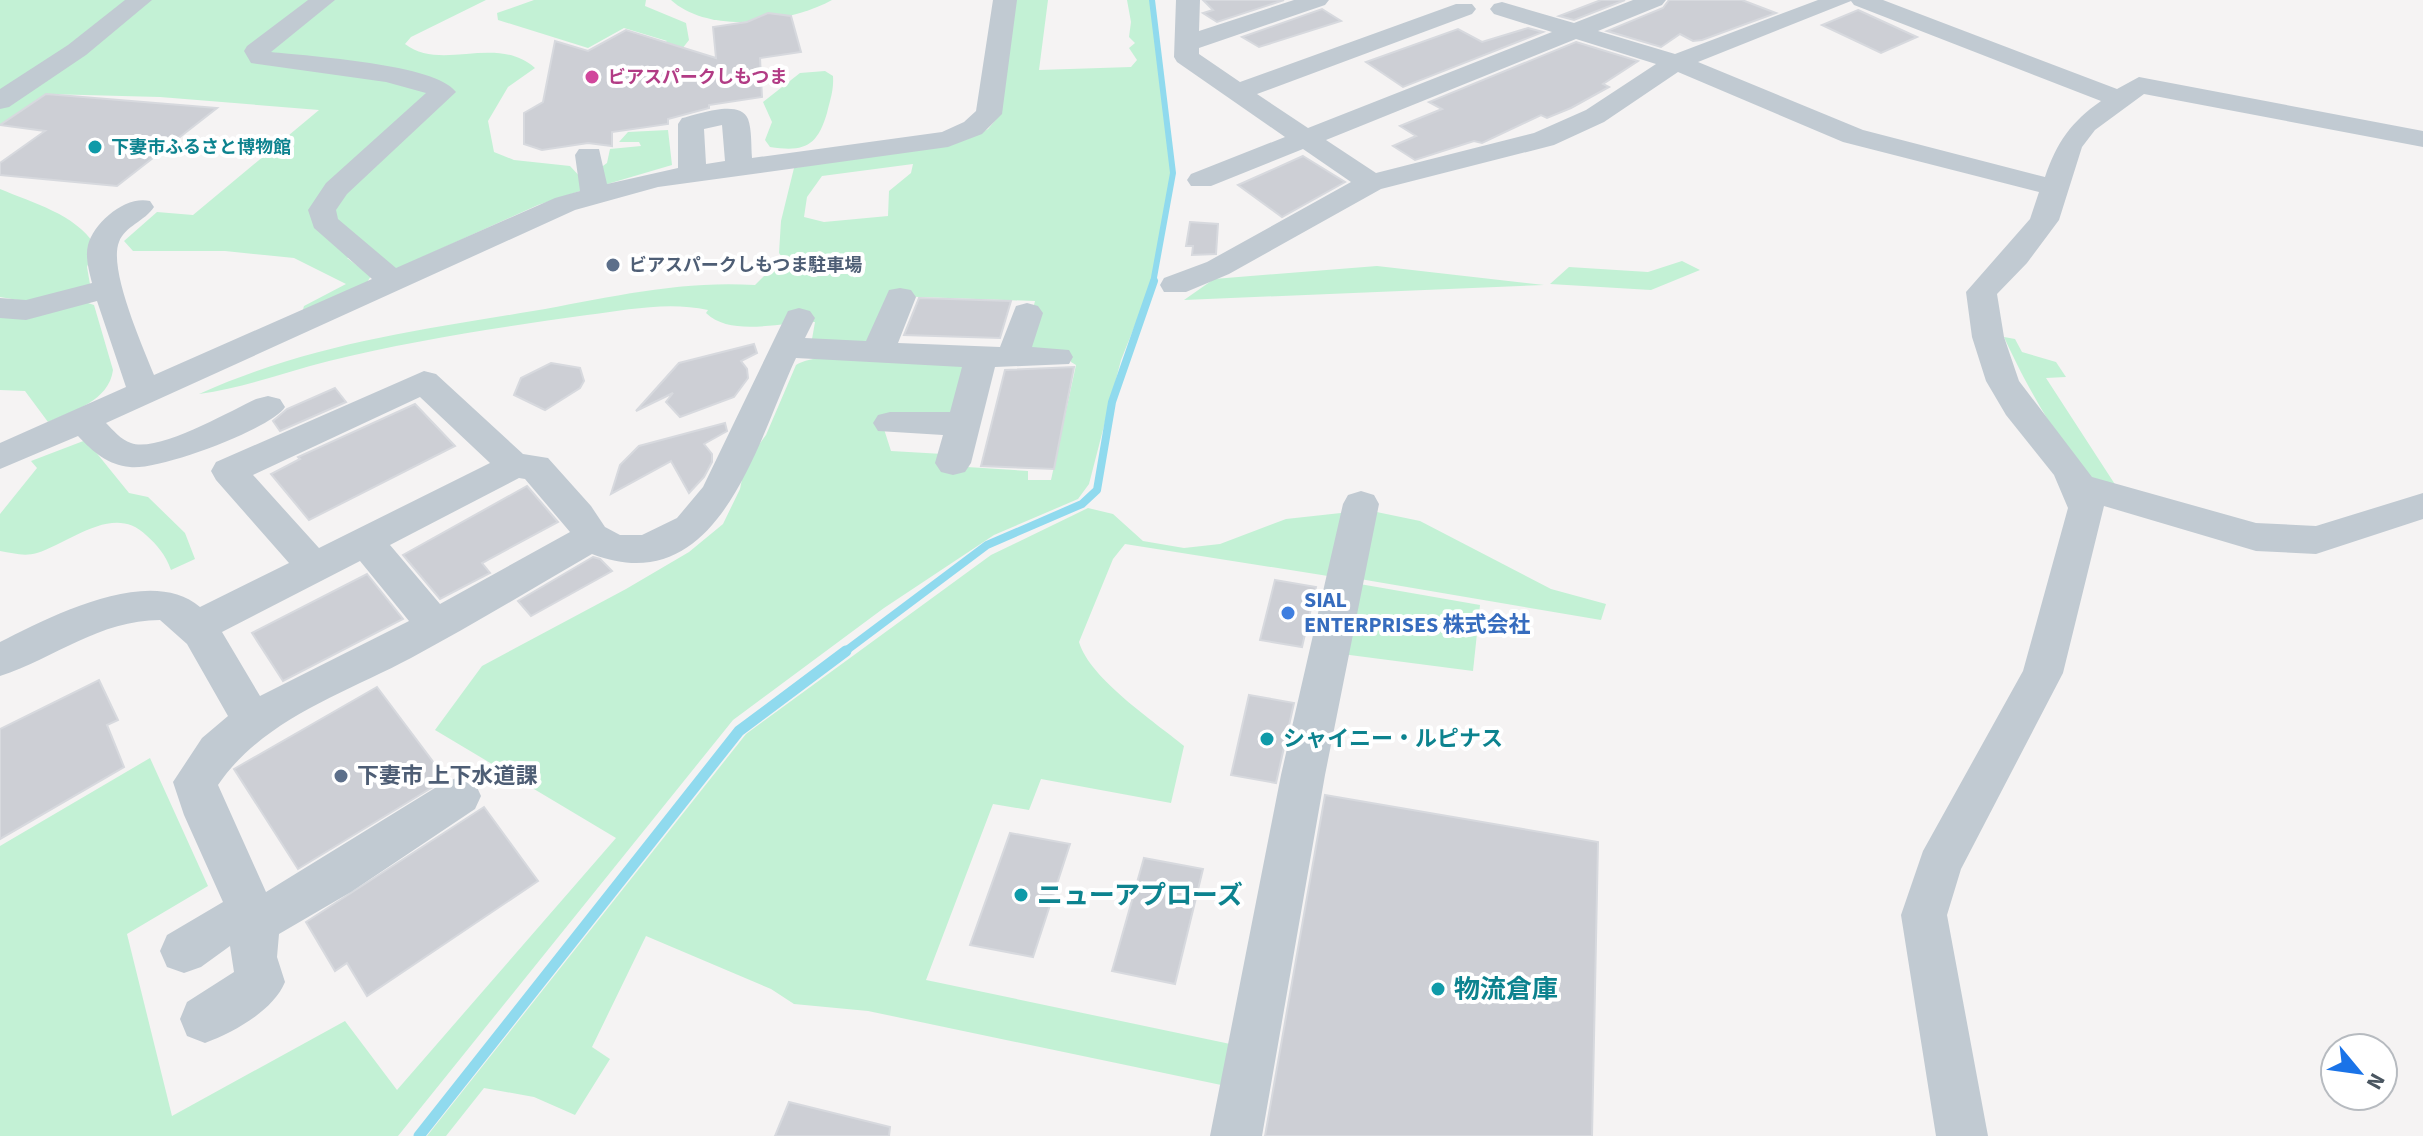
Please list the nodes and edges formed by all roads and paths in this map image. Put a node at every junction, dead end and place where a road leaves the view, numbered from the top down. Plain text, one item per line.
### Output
1 (140, 0) edge
2 (323, 0) edge
3 (1005, 0) edge
4 (1188, 0) edge
5 (1317, 0) edge
6 (1654, 0) edge
7 (1840, 0) edge
8 (1862, 0) edge
9 (1461, 4) edge
10 (1502, 4) edge
11 (1576, 30) junction
12 (1188, 43) junction
13 (1676, 62) junction
14 (1237, 92) junction
15 (2118, 98) junction
16 (0, 101) edge
17 (1303, 139) junction
18 (2423, 139) edge
19 (589, 155) dead end
20 (739, 167) junction
21 (692, 174) junction
22 (1201, 180) dead end
23 (1371, 183) junction
24 (2055, 188) junction
25 (595, 194) junction
26 (140, 207) dead end
27 (391, 280) junction
28 (1175, 285) dead end
29 (109, 288) junction
30 (900, 297) dead end
31 (0, 308) edge
32 (1027, 313) dead end
33 (879, 350) junction
34 (1013, 355) junction
35 (971, 357) junction
36 (1057, 357) dead end
37 (144, 391) junction
38 (268, 407) dead end
39 (82, 420) junction
40 (890, 423) dead end
41 (964, 424) junction
42 (0, 457) edge
43 (953, 463) dead end
44 (514, 466) junction
45 (2081, 487) junction
46 (1361, 504) dead end
47 (2423, 506) edge
48 (592, 537) junction
49 (365, 541) junction
50 (314, 567) junction
51 (435, 626) junction
52 (194, 628) junction
53 (0, 660) edge
54 (252, 720) junction
55 (459, 796) dead end
56 (256, 922) junction
57 (184, 951) dead end
58 (205, 1019) dead end
59 (1236, 1136) edge
60 (1962, 1136) edge

1 - 16 street
2 - 27 street
3 - 20 street
4 - 12 street
5 - 12 street
6 - 11 street
7 - 13 street
8 - 15 street
9 - 10 street
9 - 14 street
10 - 11 street
11 - 13 street
11 - 17 street
12 - 14 street
13 - 23 street
13 - 24 street
14 - 17 street
15 - 18 street
15 - 24 street
17 - 22 street
17 - 23 street
19 - 25 street
20 - 21 street
20 - 21 street
21 - 25 street
23 - 28 street
24 - 45 street
25 - 27 street
26 - 29 street
27 - 37 street
29 - 31 street
29 - 37 street
30 - 33 street
32 - 34 street
33 - 35 street
33 - 48 street
34 - 35 street
34 - 36 street
35 - 41 street
37 - 39 street
38 - 39 street
39 - 42 street
40 - 41 street
41 - 43 street
44 - 48 street
44 - 49 street
44 - 50 street
45 - 47 street
45 - 60 street
46 - 59 street
48 - 51 street
49 - 50 street
49 - 51 street
50 - 52 street
51 - 54 street
52 - 53 street
52 - 54 street
54 - 56 street
55 - 56 street
56 - 57 street
56 - 58 street

